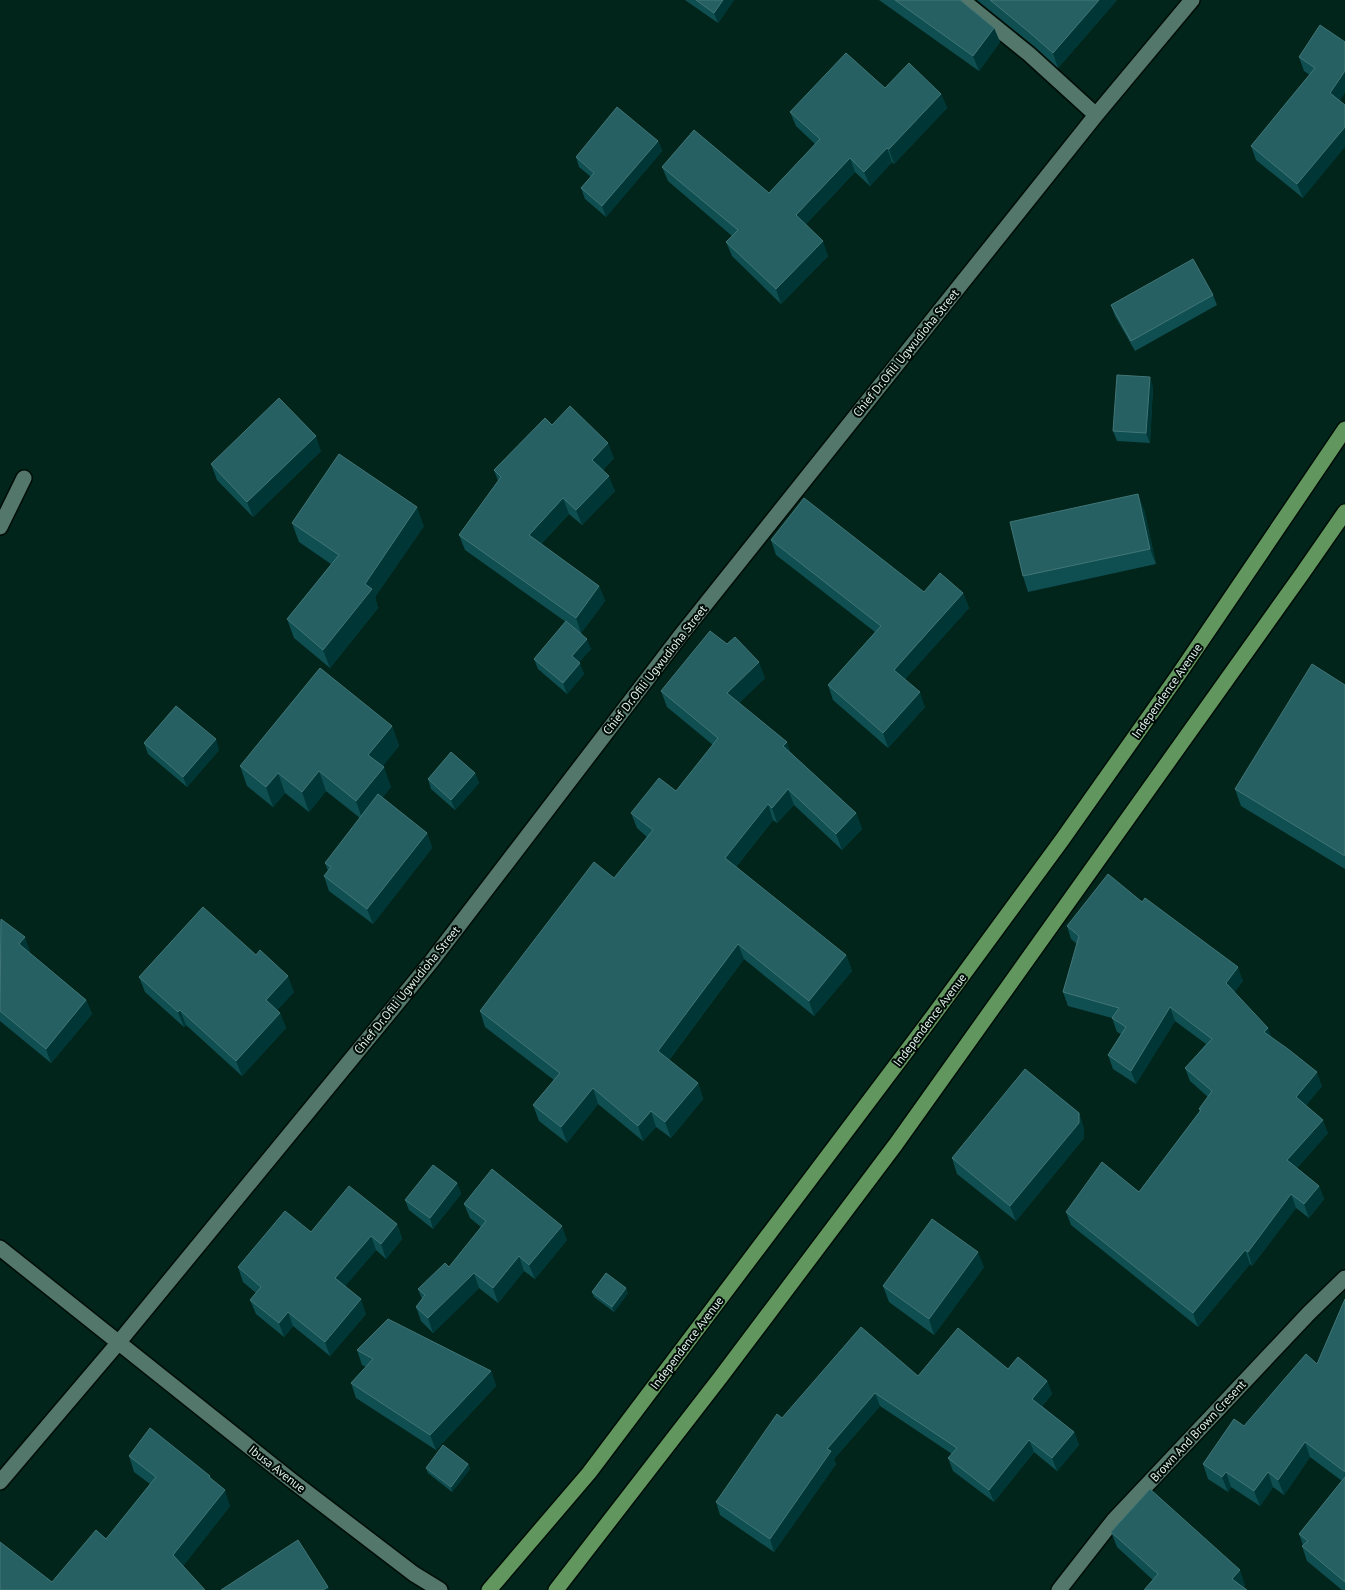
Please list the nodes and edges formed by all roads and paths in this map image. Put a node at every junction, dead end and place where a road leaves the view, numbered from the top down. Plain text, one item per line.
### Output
1 (962, 0) edge
2 (1192, 0) edge
3 (1096, 115) junction
4 (1345, 429) edge
5 (24, 478) dead end
6 (1345, 512) edge
7 (0, 526) edge
8 (0, 1248) edge
9 (1345, 1278) edge
10 (119, 1342) junction
11 (0, 1482) edge
12 (440, 1590) edge
13 (489, 1590) edge
14 (556, 1590) edge
15 (1059, 1590) edge

1 - 3 street
2 - 3 street, Chief Dr.Ofili Ugwudioha Street
3 - 10 street, Chief Dr.Ofili Ugwudioha Street
4 - 13 main road, Independence Avenue
5 - 7 street
6 - 14 main road
8 - 10 street, Ibusa Avenue
9 - 15 street, Brown And Brown Cresent
10 - 11 street
10 - 12 street, Ibusa Avenue

